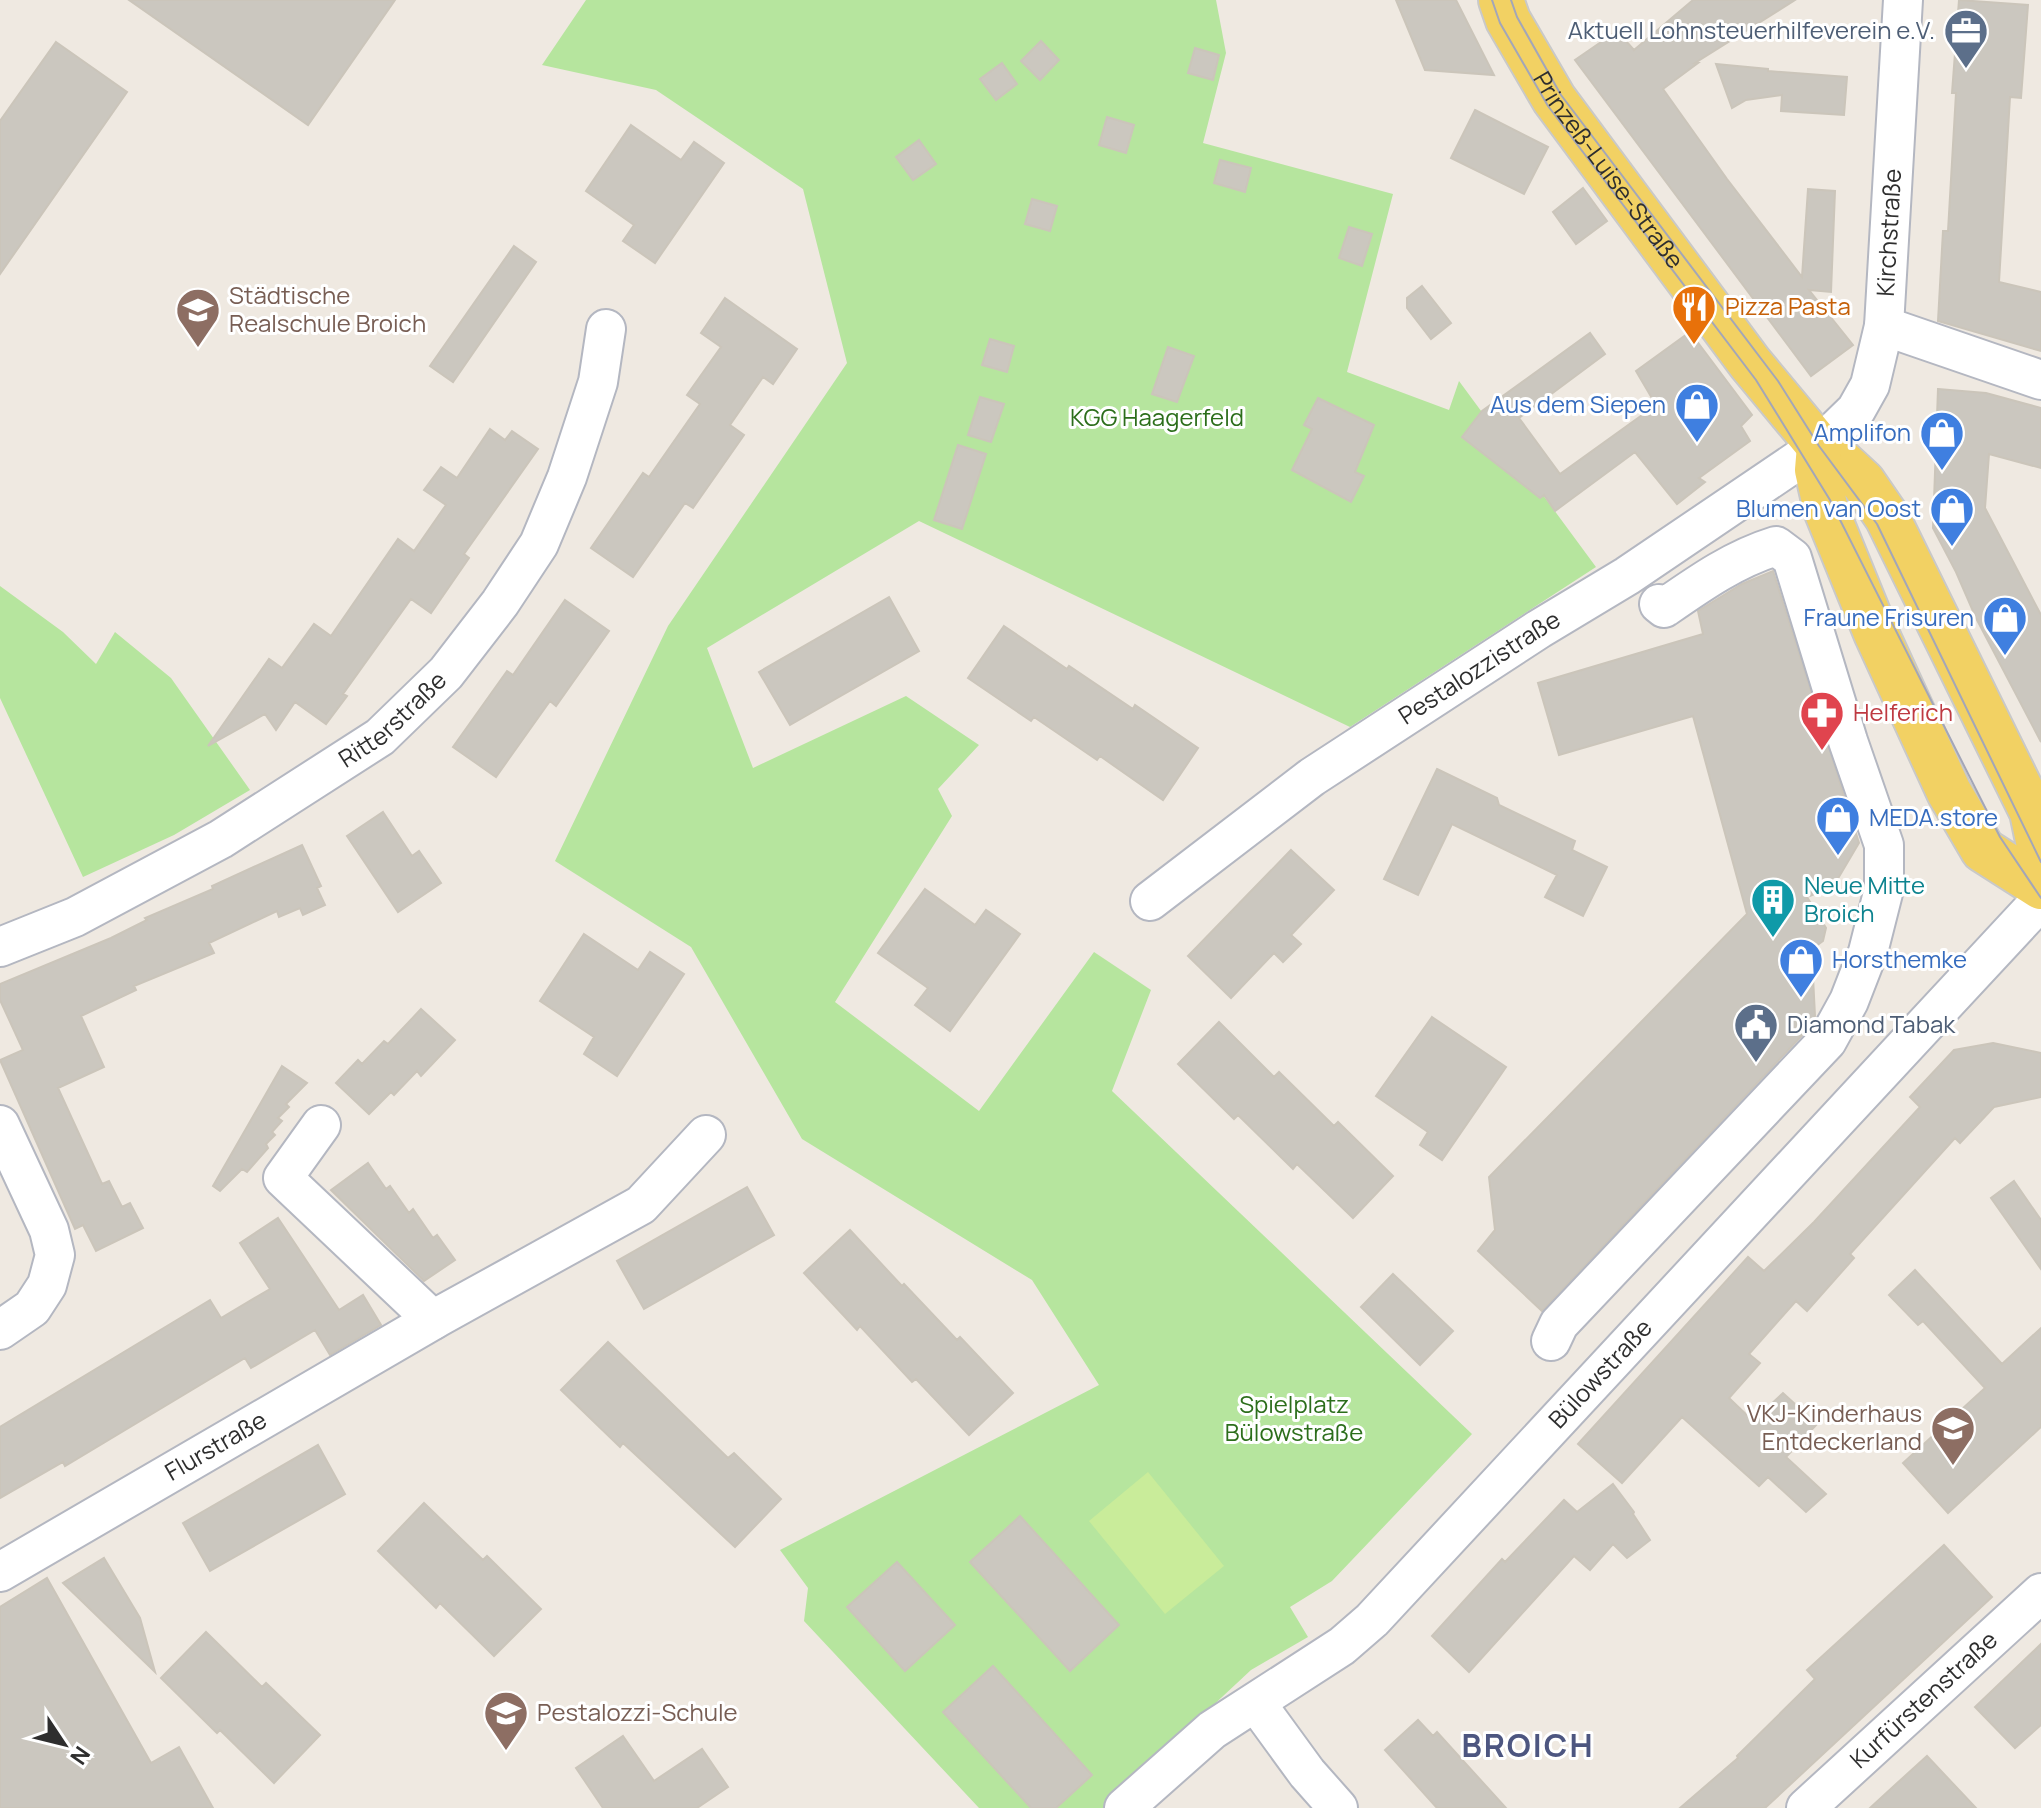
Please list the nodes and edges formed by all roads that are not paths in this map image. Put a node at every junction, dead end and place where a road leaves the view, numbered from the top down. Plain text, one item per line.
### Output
1 (1501, 0) edge
2 (1903, 0) edge
3 (1884, 326) junction
4 (606, 329) dead end
5 (2041, 380) edge
6 (1819, 446) junction
7 (1659, 604) dead end
8 (2041, 855) edge
9 (2041, 887) edge
10 (2041, 900) edge
11 (1150, 901) dead end
12 (0, 947) edge
13 (0, 1125) edge
14 (321, 1125) dead end
15 (706, 1135) dead end
16 (433, 1320) junction
17 (0, 1330) edge
18 (1551, 1341) dead end
19 (0, 1572) edge
20 (2041, 1593) edge
21 (1256, 1703) junction
22 (1124, 1808) edge
23 (1338, 1808) edge
24 (1806, 1808) edge

1 - 6 main road, Prinzeß-Luise-Straße
2 - 3 street, Kirchstraße
3 - 5 street
3 - 6 street, Kirchstraße
4 - 12 street, Ritterstraße
6 - 8 main road, Prinzeß-Luise-Straße
6 - 9 main road
6 - 11 street, Pestalozzistraße
7 - 18 street
10 - 21 street, Bülowstraße
13 - 17 street
14 - 16 street
15 - 16 street, Flurstraße
16 - 19 street, Flurstraße
20 - 24 street, Kurfürstenstraße
21 - 22 street, Bülowstraße
21 - 23 street

